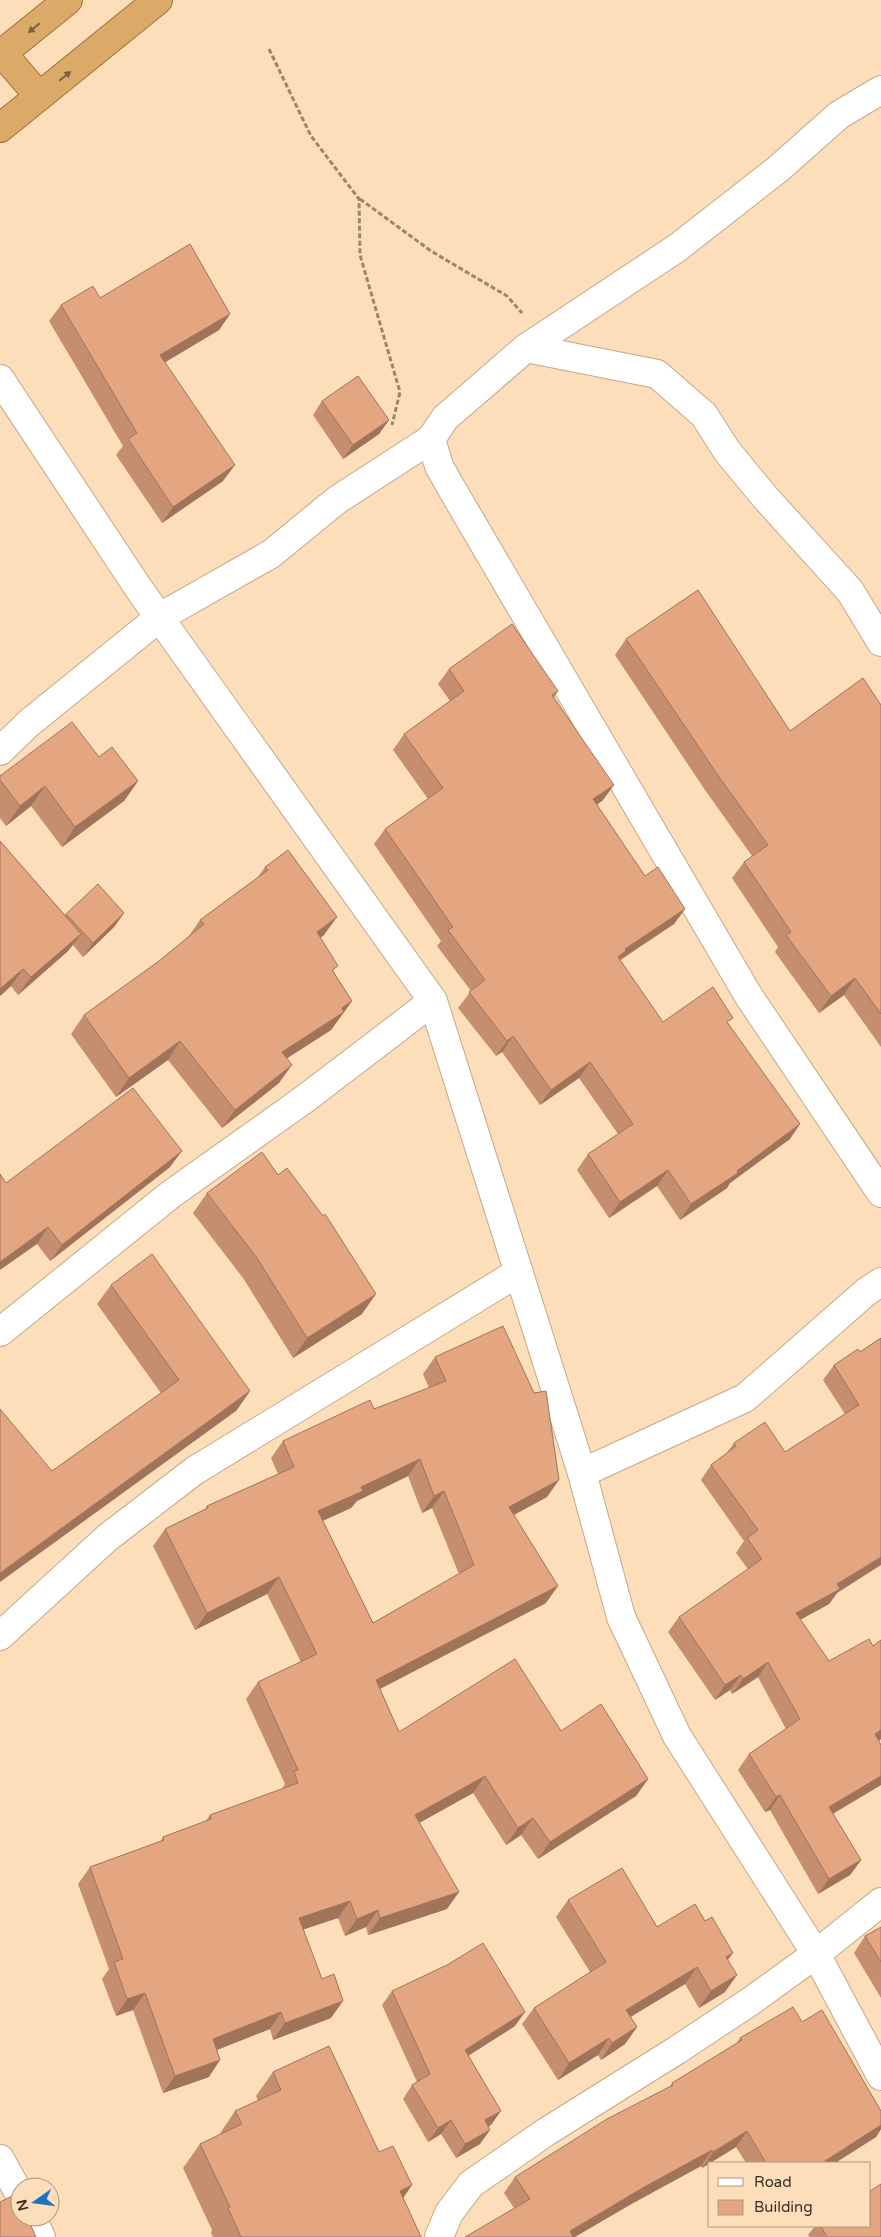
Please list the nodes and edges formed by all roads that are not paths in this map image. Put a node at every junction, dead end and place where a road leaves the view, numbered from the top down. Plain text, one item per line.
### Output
1 (68, 0) edge
2 (158, 0) edge
3 (1, 54) edge
4 (881, 90) edge
5 (39, 96) junction
6 (0, 128) edge
7 (526, 348) junction
8 (0, 379) edge
9 (431, 438) junction
10 (160, 617) junction
11 (881, 642) edge
12 (0, 751) edge
13 (433, 1001) junction
14 (881, 1192) edge
15 (519, 1272) junction
16 (881, 1282) edge
17 (0, 1332) edge
18 (582, 1472) junction
19 (0, 1636) edge
20 (881, 1902) edge
21 (816, 1954) junction
22 (881, 2076) edge
23 (0, 2159) edge
24 (10, 2177) edge
25 (439, 2237) edge

1 -> 3 highway
5 -> 2 highway
3 - 5 highway
4 - 7 street
5 - 6 highway
7 - 9 street
7 - 11 street
8 - 10 street
9 - 10 street
9 - 14 street
10 - 12 street
10 - 13 street
13 - 15 street
13 - 17 street
15 - 18 street
15 - 19 street
16 - 18 street
18 - 21 street
20 - 21 street
21 - 22 street
21 - 25 street
23 - 24 street

